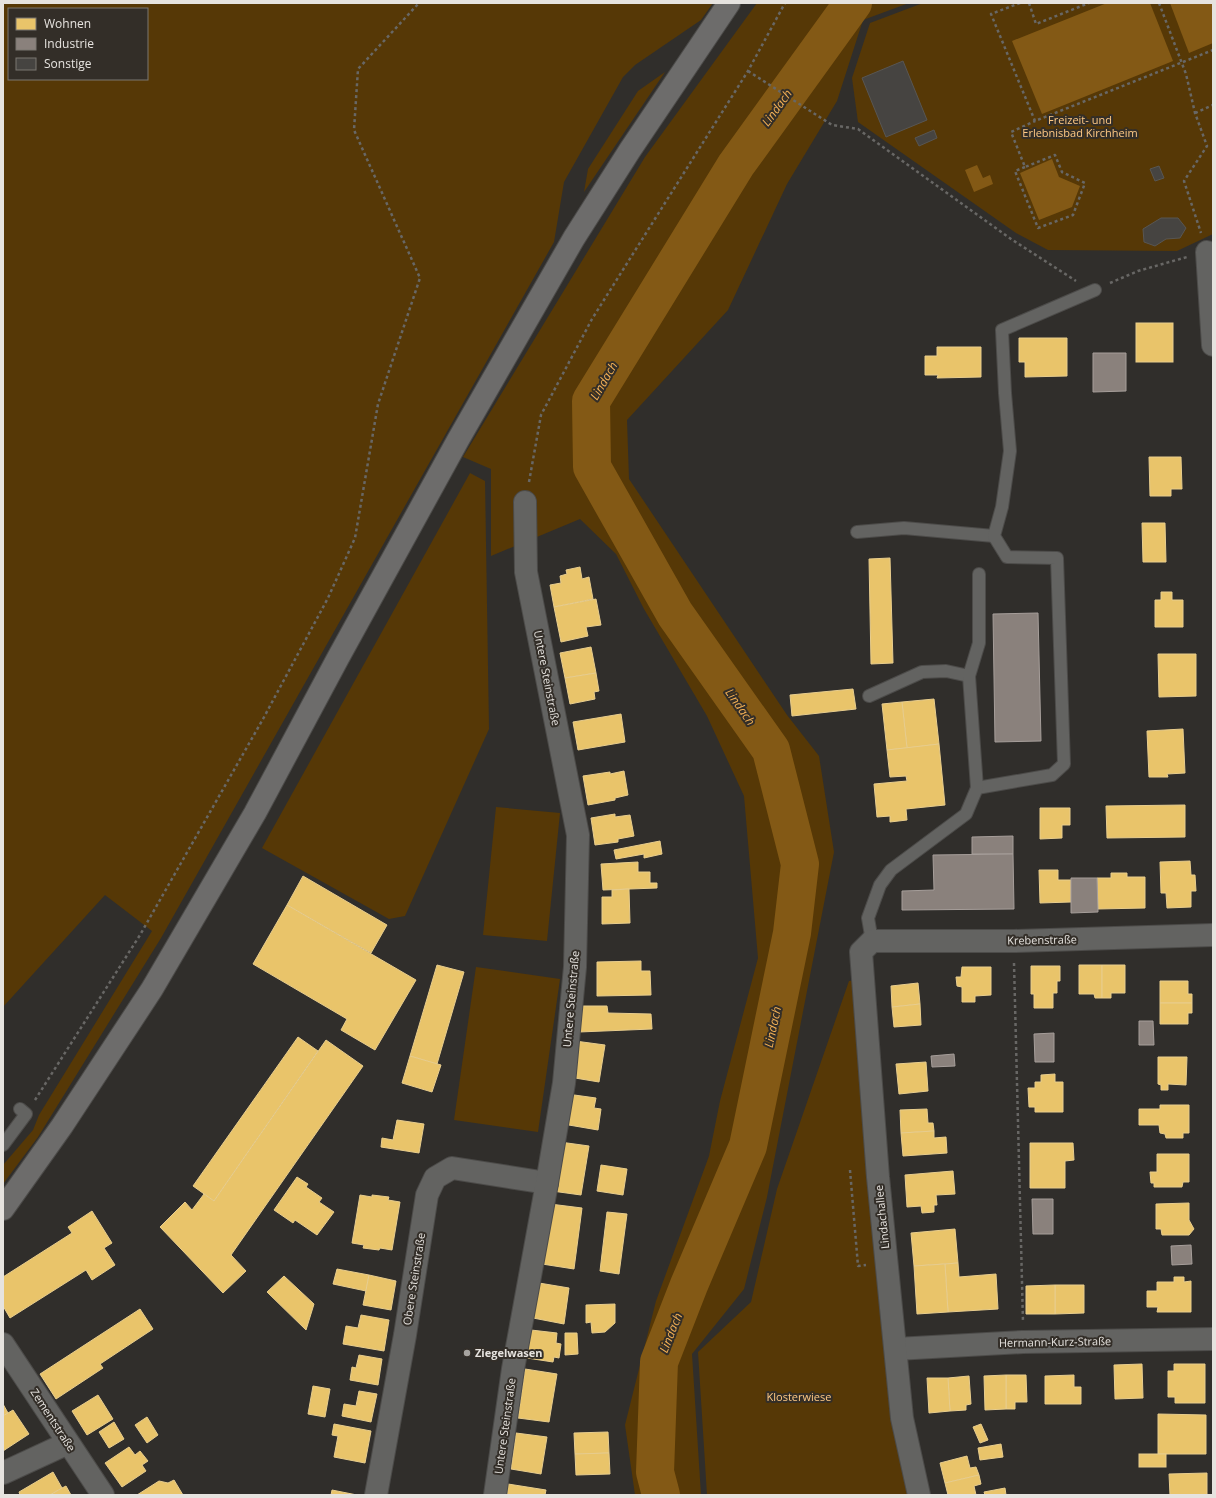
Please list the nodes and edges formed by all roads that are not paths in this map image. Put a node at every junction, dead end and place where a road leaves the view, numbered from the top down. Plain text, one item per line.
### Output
1 (729, 3) edge
2 (1205, 245) road end
3 (1095, 290) road end
4 (1213, 345) edge
5 (525, 502) road end
6 (857, 532) dead end
7 (994, 536) junction
8 (979, 574) dead end
9 (969, 676) junction
10 (869, 696) dead end
11 (977, 788) junction
12 (1213, 935) edge
13 (872, 942) junction
14 (23, 1112) road end
15 (3, 1145) edge
16 (548, 1183) junction
17 (3, 1209) edge
18 (1213, 1339) edge
19 (3, 1344) edge
20 (896, 1349) junction
21 (68, 1443) junction
22 (3, 1473) edge
23 (103, 1495) edge
24 (376, 1495) edge
25 (495, 1495) edge
26 (919, 1495) edge

1 - 17 main road
2 - 4 street
3 - 7 lane
5 - 16 street, Untere Steinstraße
6 - 7 lane
7 - 11 lane
8 - 9 lane
9 - 10 lane
9 - 11 lane
11 - 13 lane
12 - 13 street, Krebenstraße
13 - 20 street, Lindachallee
14 - 15 lane
16 - 24 street, Obere Steinstraße
16 - 25 street, Untere Steinstraße
18 - 20 street, Hermann-Kurz-Straße
19 - 21 street, Zementstraße
20 - 26 street, Lindachallee
21 - 22 street
21 - 23 street, Zementstraße

